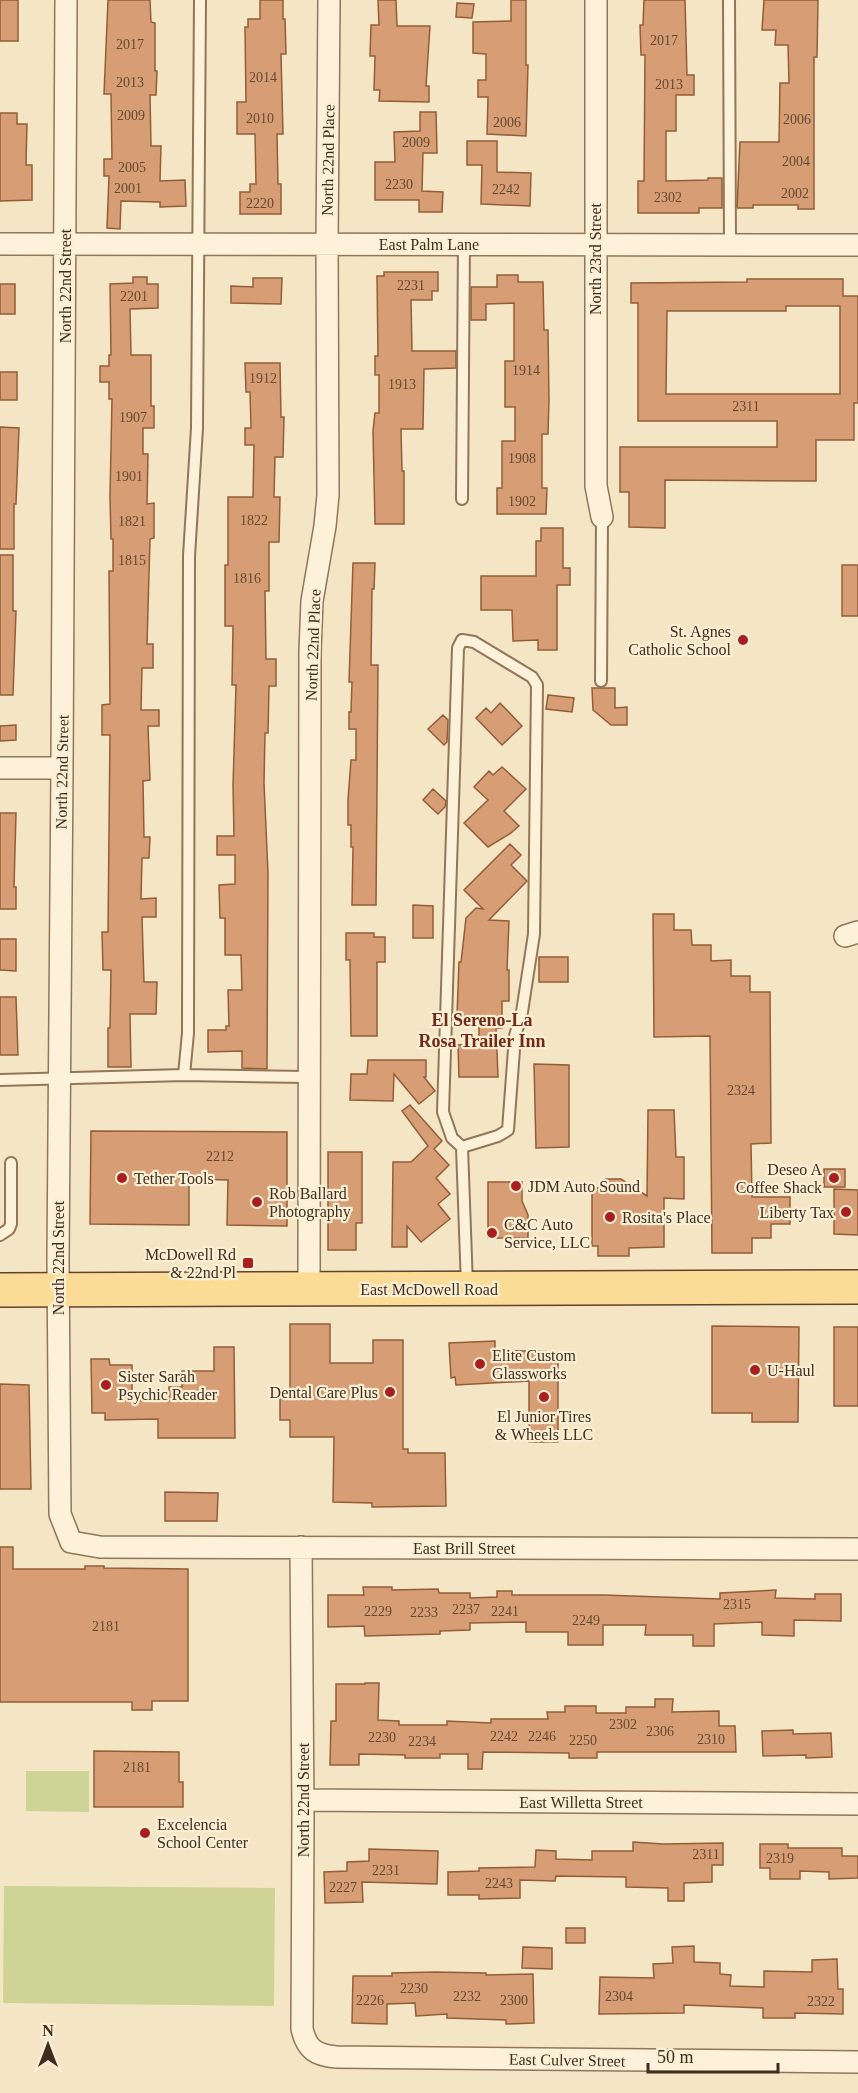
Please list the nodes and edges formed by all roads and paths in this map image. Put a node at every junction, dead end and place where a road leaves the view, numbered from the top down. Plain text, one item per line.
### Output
1 (66, 0) edge
2 (200, 0) edge
3 (329, 0) edge
4 (596, 0) edge
5 (729, 0) edge
6 (198, 243) junction
7 (0, 244) edge
8 (327, 244) junction
9 (464, 244) junction
10 (730, 244) junction
11 (65, 245) junction
12 (595, 245) junction
13 (858, 245) edge
14 (462, 499) dead end
15 (602, 517) joint
16 (601, 681) dead end
17 (0, 768) edge
18 (62, 768) junction
19 (184, 1075) junction
20 (308, 1077) junction
21 (0, 1080) edge
22 (60, 1080) junction
23 (462, 1147) junction
24 (11, 1162) dead end
25 (6, 1198) edge
26 (0, 1235) edge
27 (858, 1287) edge
28 (468, 1289) junction
29 (0, 1290) edge
30 (58, 1290) junction
31 (309, 1290) junction
32 (71, 1542) joint
33 (301, 1547) junction
34 (858, 1549) edge
35 (303, 1800) junction
36 (858, 1804) edge
37 (313, 2050) joint
38 (858, 2062) edge

1 - 11 street, North 22nd Street
2 - 6 lane
3 - 8 street, North 22nd Place
4 - 12 street, North 23rd Street
5 - 10 lane
6 - 8 street, East Palm Lane
6 - 11 street, East Palm Lane
6 - 19 lane
7 - 11 street, East Palm Lane
8 - 9 street, East Palm Lane
8 - 20 street, North 22nd Place
9 - 12 street, East Palm Lane
9 - 14 lane
10 - 12 street, East Palm Lane
10 - 13 street, East Palm Lane
11 - 18 street, North 22nd Street
12 - 15 street, North 23rd Street
15 - 16 lane
17 - 18 street
18 - 22 street, North 22nd Street
19 - 20 lane
19 - 22 lane
20 - 31 street, North 22nd Place
21 - 22 lane
22 - 30 street, North 22nd Street
23 - 23 lane
23 - 28 lane
24 - 25 lane
25 - 26 lane
27 - 28 main road, East McDowell Road
28 - 31 main road, East McDowell Road
29 - 30 main road, East McDowell Road
30 - 31 main road, East McDowell Road
30 - 32 street, North 22nd Street
32 - 33 street, East Brill Street
33 - 34 street, East Brill Street
33 - 35 street, North 22nd Street
35 - 36 street, East Willetta Street
35 - 37 street, North 22nd Street
37 - 38 street, East Culver Street

